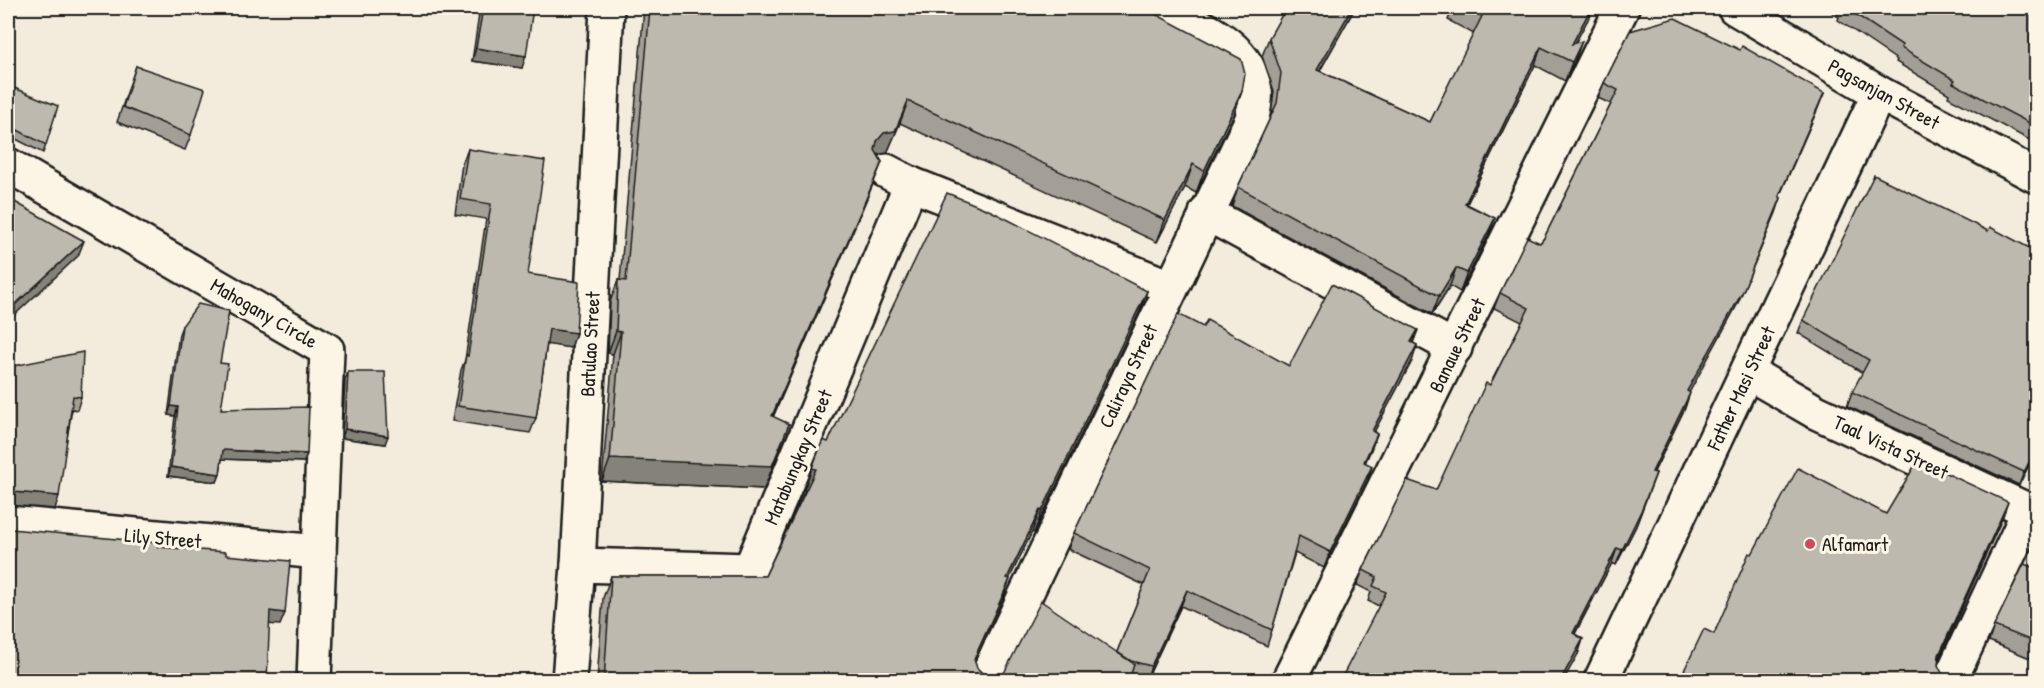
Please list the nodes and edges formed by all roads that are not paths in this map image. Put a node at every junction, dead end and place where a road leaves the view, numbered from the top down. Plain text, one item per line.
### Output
1 (607, 8) edge
2 (1162, 8) edge
3 (1622, 8) edge
4 (1735, 8) edge
5 (1879, 93) junction
6 (8, 165) edge
7 (2037, 176) edge
8 (1206, 213) junction
9 (1170, 287) junction
10 (1455, 348) junction
11 (1749, 373) junction
12 (2033, 512) edge
13 (8, 523) edge
14 (319, 552) junction
15 (578, 565) junction
16 (314, 681) edge
17 (569, 681) edge
18 (985, 681) edge
19 (1289, 681) edge
20 (1601, 681) edge
21 (1950, 681) edge

1 - 15 street, Batulao Street
2 - 8 street, Caliraya Street
3 - 10 street, Banaue Street
4 - 5 street, Pagsanjan Street
5 - 7 street, Pagsanjan Street
5 - 11 street, Father Masi Street
6 - 14 street, Mahogany Circle
8 - 9 street, Caliraya Street
8 - 10 street
9 - 15 street, Matabungkay Street
9 - 18 street, Caliraya Street
10 - 19 street, Banaue Street
11 - 12 street, Taal Vista Street
11 - 20 street, Father Masi Street
12 - 21 street
13 - 14 street, Lily Street
14 - 16 street, Mahogany Circle
15 - 17 street, Batulao Street

